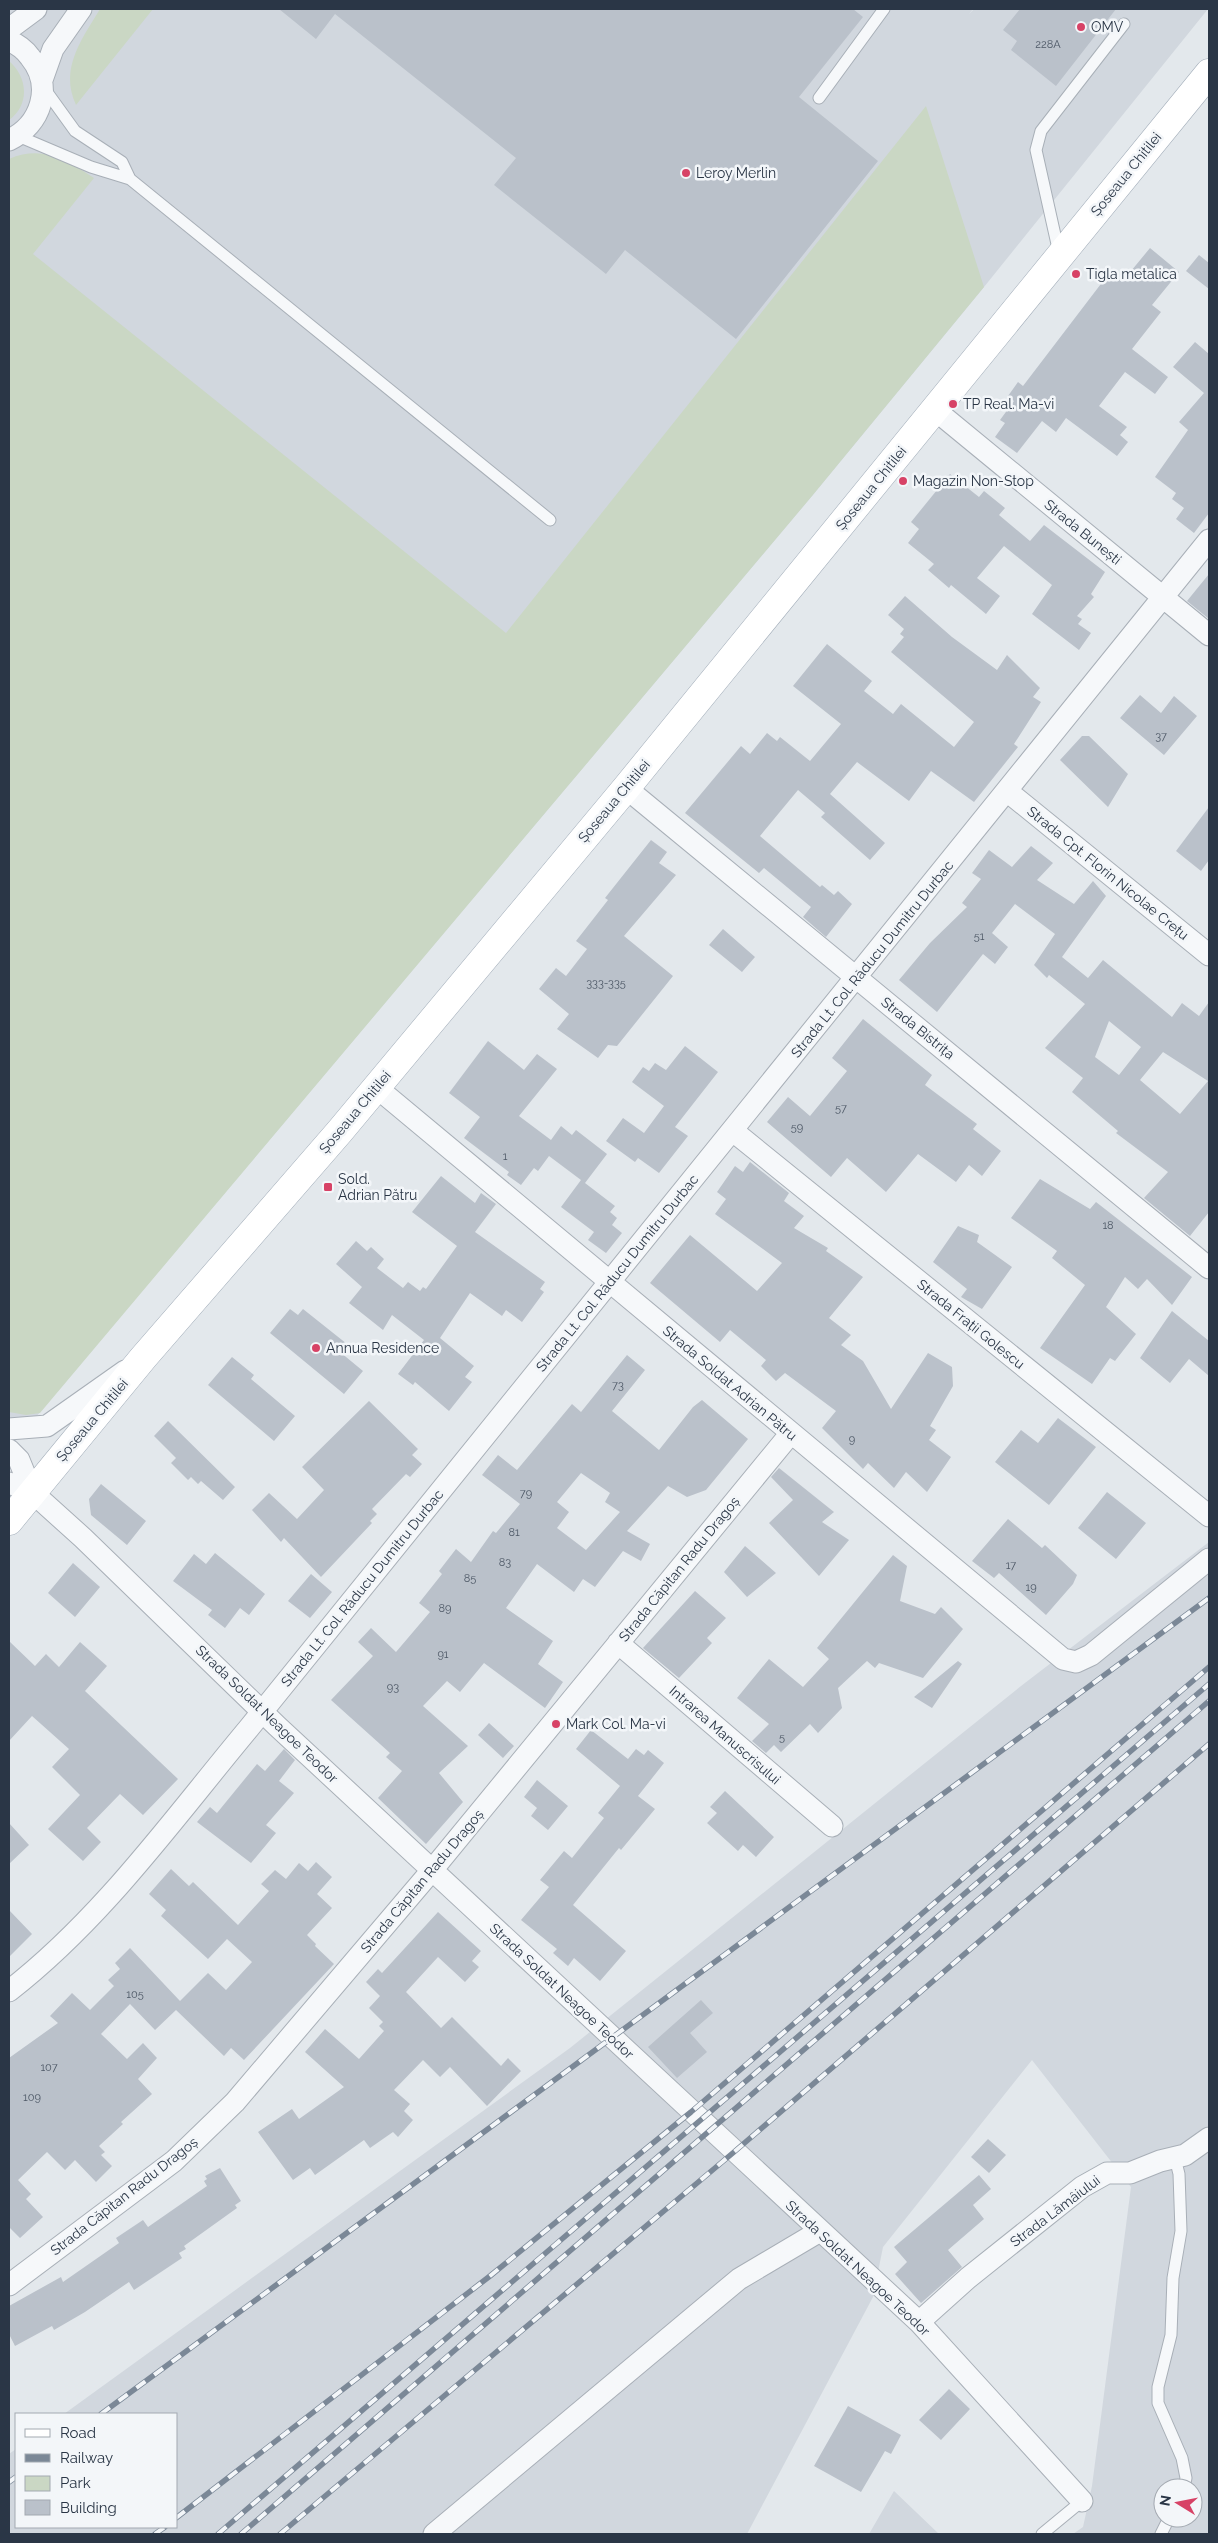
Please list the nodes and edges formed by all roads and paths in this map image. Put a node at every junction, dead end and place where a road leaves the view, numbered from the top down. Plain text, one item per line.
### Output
1 (36, 9) edge
2 (81, 9) edge
3 (884, 9) edge
4 (1124, 24) dead end
5 (9, 29) edge
6 (9, 41) edge
7 (1209, 73) edge
8 (43, 83) junction
9 (819, 98) dead end
10 (13, 138) edge
11 (130, 180) junction
12 (1059, 255) junction
13 (934, 409) junction
14 (550, 520) dead end
15 (1209, 540) edge
16 (1163, 597) junction
17 (1209, 635) edge
18 (626, 788) junction
19 (1007, 792) junction
20 (1209, 955) edge
21 (857, 978) junction
22 (376, 1087) junction
23 (733, 1131) junction
24 (1209, 1268) edge
25 (609, 1282) junction
26 (143, 1358) junction
27 (9, 1429) edge
28 (791, 1433) junction
29 (9, 1450) edge
30 (20, 1487) edge
31 (1209, 1516) edge
32 (9, 1521) edge
33 (1209, 1559) edge
34 (618, 1643) junction
35 (262, 1711) junction
36 (832, 1826) dead end
37 (433, 1869) junction
38 (9, 1991) edge
39 (1209, 2138) edge
40 (1175, 2158) junction
41 (820, 2231) junction
42 (9, 2285) edge
43 (919, 2322) junction
44 (1186, 2478) edge
45 (1082, 2501) joint
46 (434, 2534) edge
47 (1042, 2534) edge

1 - 5 street
2 - 8 street
3 - 9 lane
4 - 12 lane
6 - 8 street
7 - 12 main road, Șoseaua Chitilei
8 - 10 street
8 - 11 lane
10 - 11 lane
11 - 14 lane
12 - 13 main road, Șoseaua Chitilei
13 - 16 street, Strada Bunești
13 - 18 main road, Șoseaua Chitilei
15 - 16 street, Strada Lt. Col. Răducu Dumitru Durbac
16 - 17 street, Strada Bunești
16 - 19 street, Strada Lt. Col. Răducu Dumitru Durbac
18 - 21 street, Strada Bistrița
18 - 22 main road, Șoseaua Chitilei
19 - 20 street, Strada Cpt. Florin Nicolae Crețu
19 - 21 street, Strada Lt. Col. Răducu Dumitru Durbac
21 - 23 street, Strada Lt. Col. Răducu Dumitru Durbac
21 - 24 street, Strada Bistrița
22 - 25 street, Strada Soldat Adrian Pătru
22 - 26 main road, Șoseaua Chitilei
23 - 25 street, Strada Lt. Col. Răducu Dumitru Durbac
23 - 31 street, Strada Frații Golescu
25 - 28 street, Strada Soldat Adrian Pătru
25 - 35 street, Strada Lt. Col. Răducu Dumitru Durbac
26 - 27 street
26 - 30 main road, Șoseaua Chitilei
28 - 33 street, Strada Soldat Adrian Pătru
28 - 34 street, Strada Căpitan Radu Dragoș
29 - 30 street
30 - 32 main road, Șoseaua Chitilei
30 - 35 street, Strada Soldat Neagoe Teodor
34 - 36 street, Intrarea Manuscrisului
34 - 37 street, Strada Căpitan Radu Dragoș
35 - 37 street, Strada Soldat Neagoe Teodor
35 - 38 street, Strada Lt. Col. Răducu Dumitru Durbac
37 - 41 street, Strada Soldat Neagoe Teodor
37 - 42 street, Strada Căpitan Radu Dragoș
39 - 40 street, Strada Lămâiului
40 - 43 street, Strada Lămâiului
40 - 44 lane
41 - 43 street, Strada Soldat Neagoe Teodor
41 - 46 street
43 - 45 street, Strada Soldat Neagoe Teodor
45 - 47 lane

